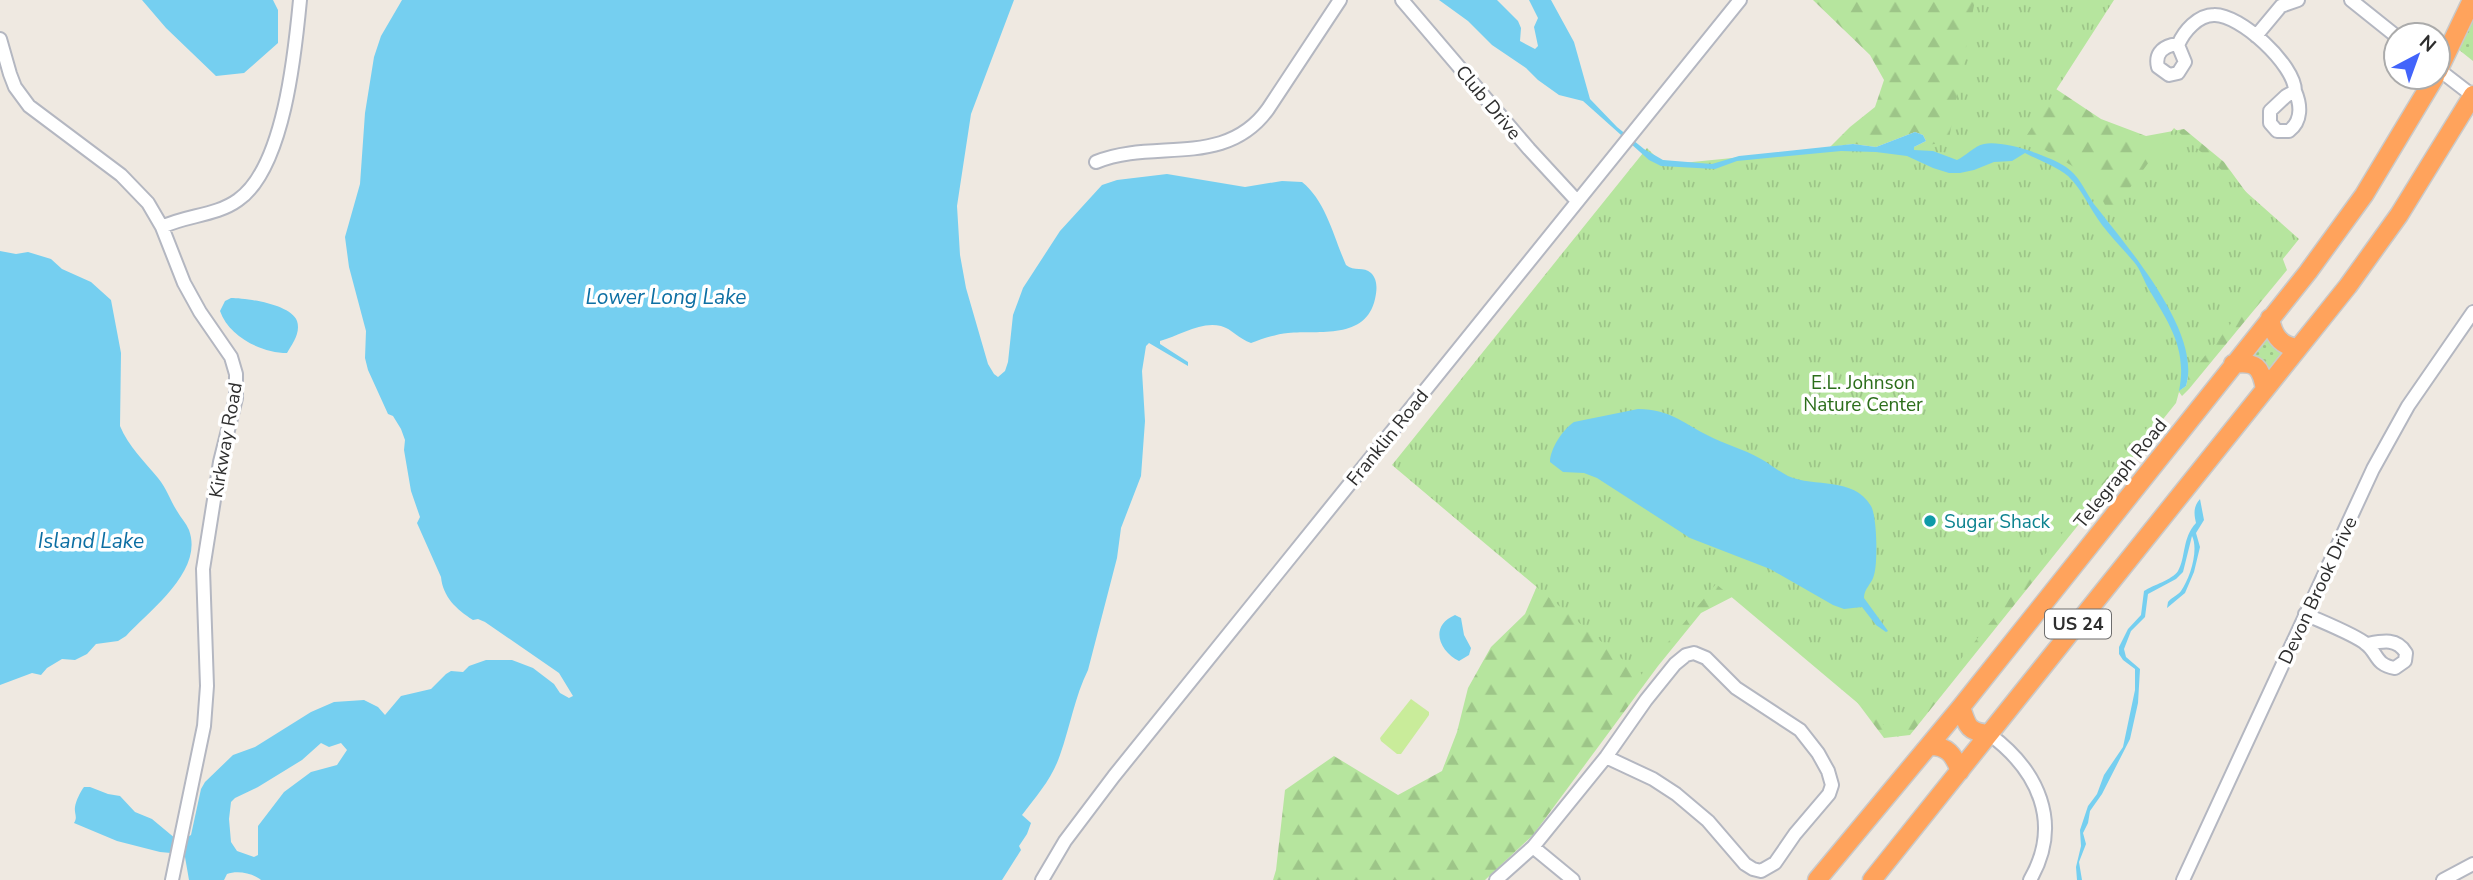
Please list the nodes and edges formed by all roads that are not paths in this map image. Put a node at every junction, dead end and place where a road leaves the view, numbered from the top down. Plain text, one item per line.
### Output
1 (300, 0) edge
2 (1340, 0) edge
3 (1402, 0) edge
4 (1740, 0) edge
5 (2298, 0) edge
6 (2351, 0) edge
7 (2472, 0) edge
8 (2282, 3) edge
9 (2382, 25) edge
10 (2256, 36) junction
11 (0, 39) edge
12 (2452, 41) edge
13 (2178, 45) dead end
14 (2452, 80) edge
15 (2295, 91) dead end
16 (2427, 91) edge
17 (2473, 96) edge
18 (1096, 162) dead end
19 (1577, 201) junction
20 (162, 227) junction
21 (2473, 312) edge
22 (2270, 318) junction
23 (2298, 348) junction
24 (2233, 364) junction
25 (2265, 389) junction
26 (2305, 614) junction
27 (2368, 644) dead end
28 (1961, 707) junction
29 (1989, 734) junction
30 (1929, 746) junction
31 (1606, 757) junction
32 (1960, 771) junction
33 (1533, 848) junction
34 (2473, 864) edge
35 (172, 880) edge
36 (1042, 880) edge
37 (1496, 880) edge
38 (1573, 880) edge
39 (1817, 880) edge
40 (1872, 880) edge
41 (2030, 880) edge
42 (2183, 880) edge
43 (2443, 880) edge

1 - 20 street
2 - 18 street
3 - 19 street, Club Drive
4 - 19 street, Franklin Road
5 - 8 street
6 - 9 street
7 - 12 highway
8 - 10 street
10 - 13 street
10 - 15 street
11 - 20 street, Kirkway Road
14 - 17 street
16 - 22 highway, Telegraph Road / US 24
17 - 23 highway, US 24
19 - 36 street, Franklin Road
20 - 35 street, Kirkway Road
21 - 26 street, Devon Brook Drive
22 - 23 highway
22 - 24 highway, Telegraph Road / US 24
23 - 25 highway, US 24
24 - 25 highway
24 - 28 highway, Telegraph Road / US 24
25 - 29 highway, US 24
26 - 27 street
26 - 42 street, Devon Brook Drive
28 - 29 highway
28 - 30 highway, Telegraph Road / US 24
29 - 32 highway, US 24
29 - 41 street
30 - 32 highway
30 - 39 highway, Telegraph Road / US 24
31 - 31 street
31 - 33 street
32 - 40 highway, US 24
33 - 37 street
33 - 38 street
34 - 43 street

